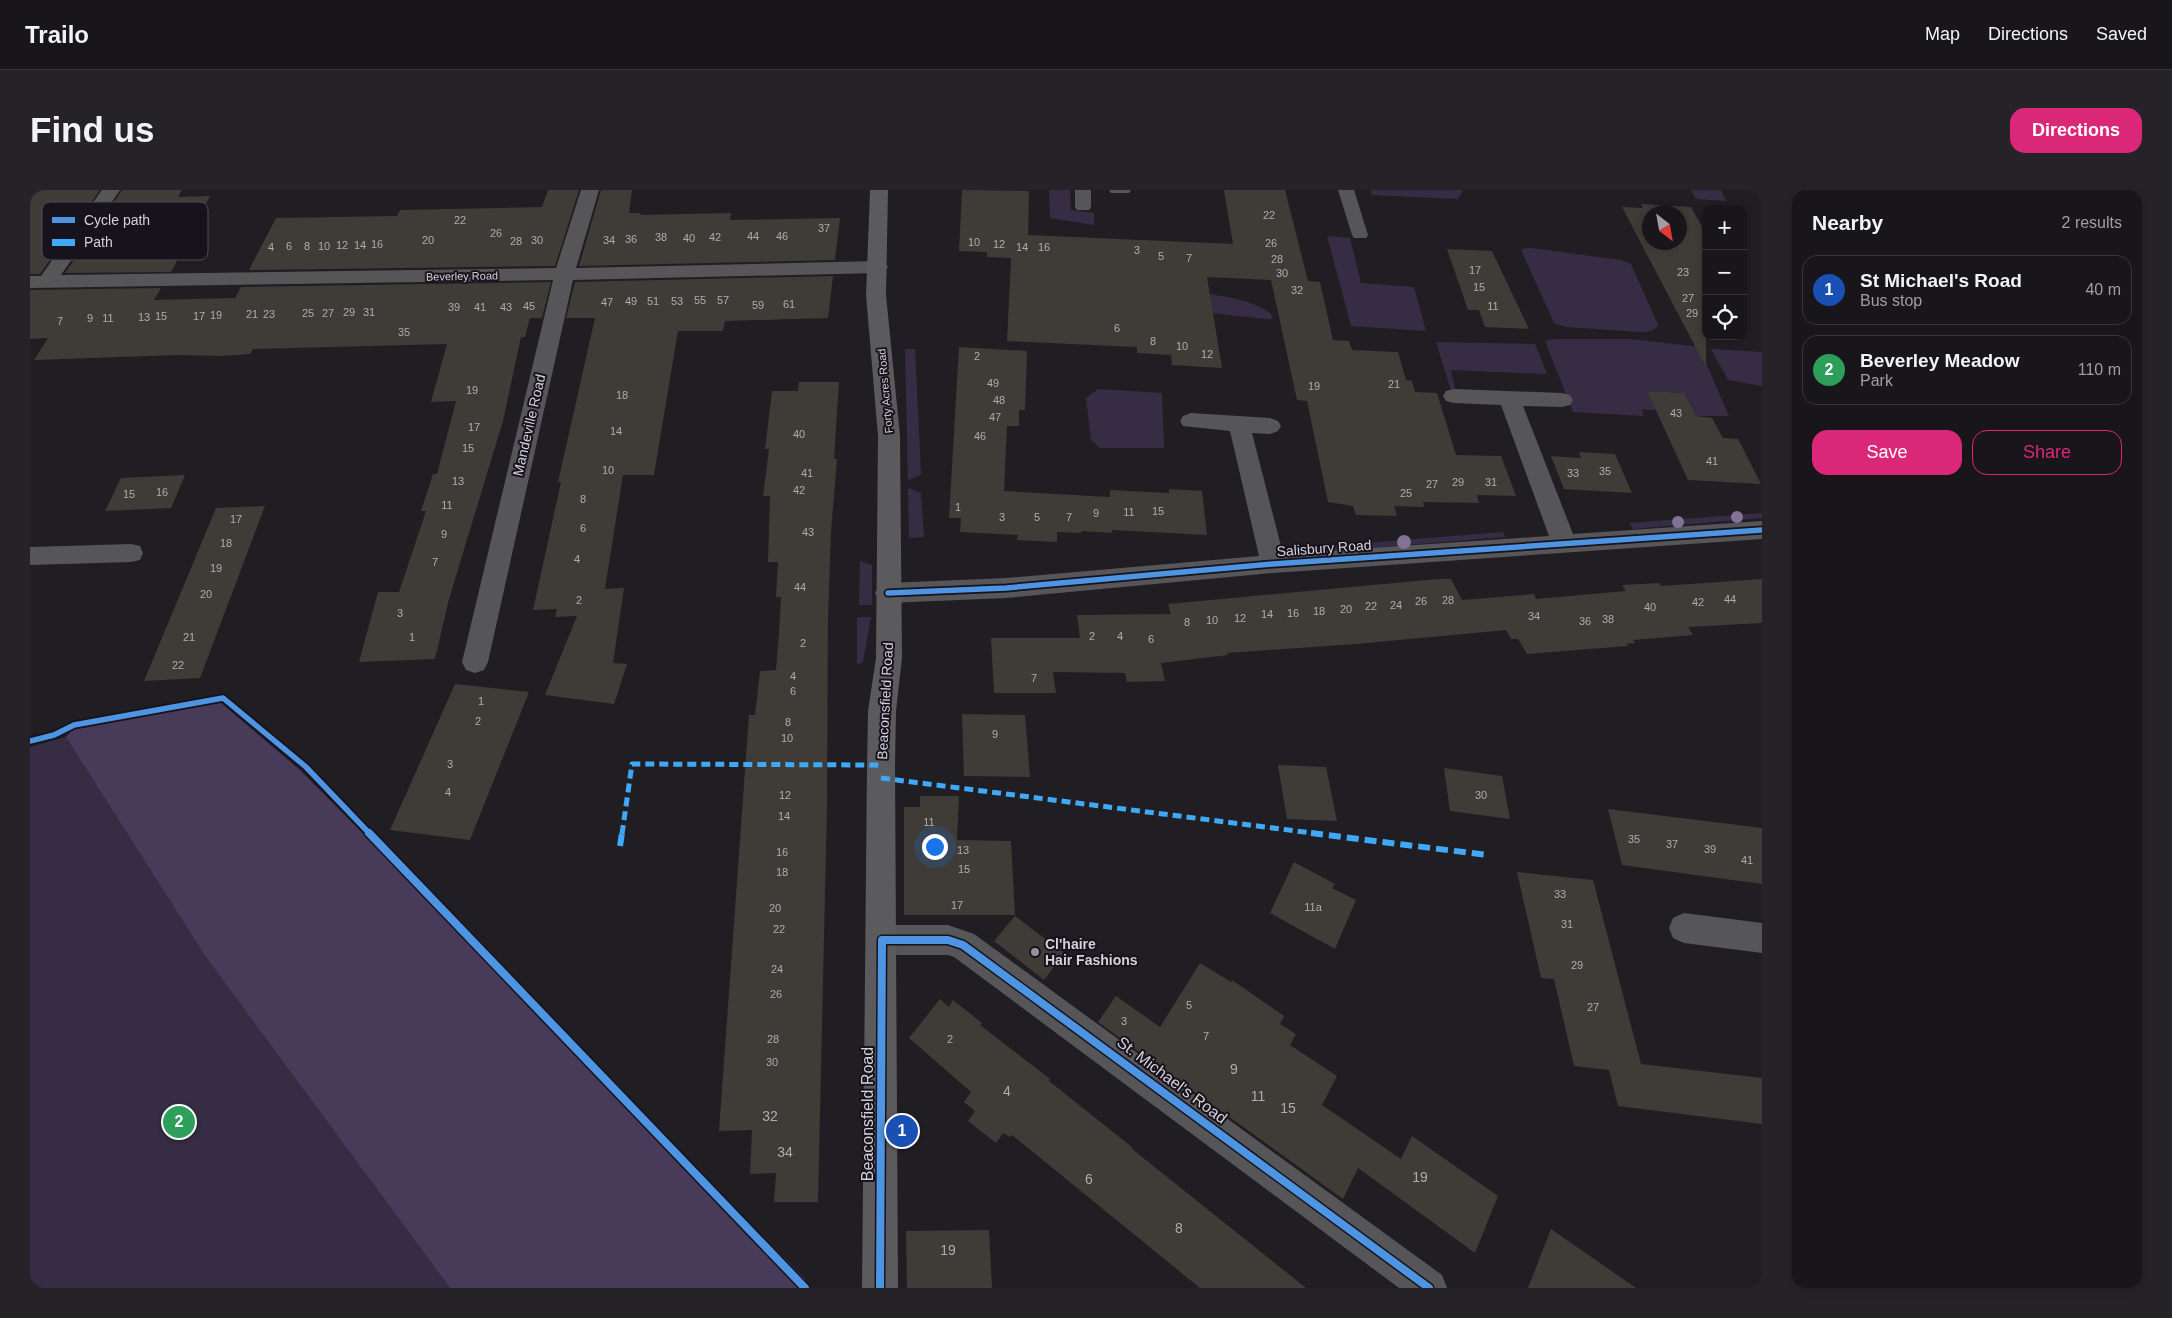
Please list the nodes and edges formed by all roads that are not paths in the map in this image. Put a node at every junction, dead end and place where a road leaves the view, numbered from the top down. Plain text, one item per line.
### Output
1 (111, 190) edge
2 (590, 190) edge
3 (879, 190) edge
4 (1083, 190) edge
5 (1117, 190) edge
6 (1123, 190) edge
7 (1346, 190) edge
8 (101, 202) edge
9 (1083, 207) dead end
10 (1360, 235) dead end
11 (55, 260) edge
12 (878, 267) junction
13 (564, 274) junction
14 (38, 282) edge
15 (1454, 396) dead end
16 (1509, 398) junction
17 (1562, 400) dead end
18 (1190, 421) dead end
19 (1239, 424) junction
20 (1270, 426) dead end
21 (1762, 530) edge
22 (1564, 542) junction
23 (131, 553) dead end
24 (30, 556) edge
25 (1273, 564) junction
26 (888, 593) junction
27 (475, 662) dead end
28 (1684, 928) dead end
29 (882, 940) junction
30 (1762, 940) edge
31 (880, 1288) edge
32 (1429, 1288) edge

1 - 8 street
2 - 13 street, Mandeville Road
3 - 12 street, Forty Acres Road
4 - 9 lane
5 - 6 lane
7 - 10 lane
11 - 14 street
12 - 13 street, Beverley Road
12 - 26 street, Forty Acres Road
13 - 14 street, Beverley Road
13 - 27 street, Mandeville Road
15 - 16 street
16 - 17 street
16 - 22 street
18 - 19 street
19 - 20 street
19 - 25 street, Salisbury Road
21 - 22 street, Salisbury Road
22 - 25 street, Salisbury Road
23 - 24 street
25 - 26 street, Salisbury Road
26 - 29 street, Beaconsfield Road
28 - 30 street
29 - 31 street, Beaconsfield Road
29 - 32 street, St. Michael's Road

